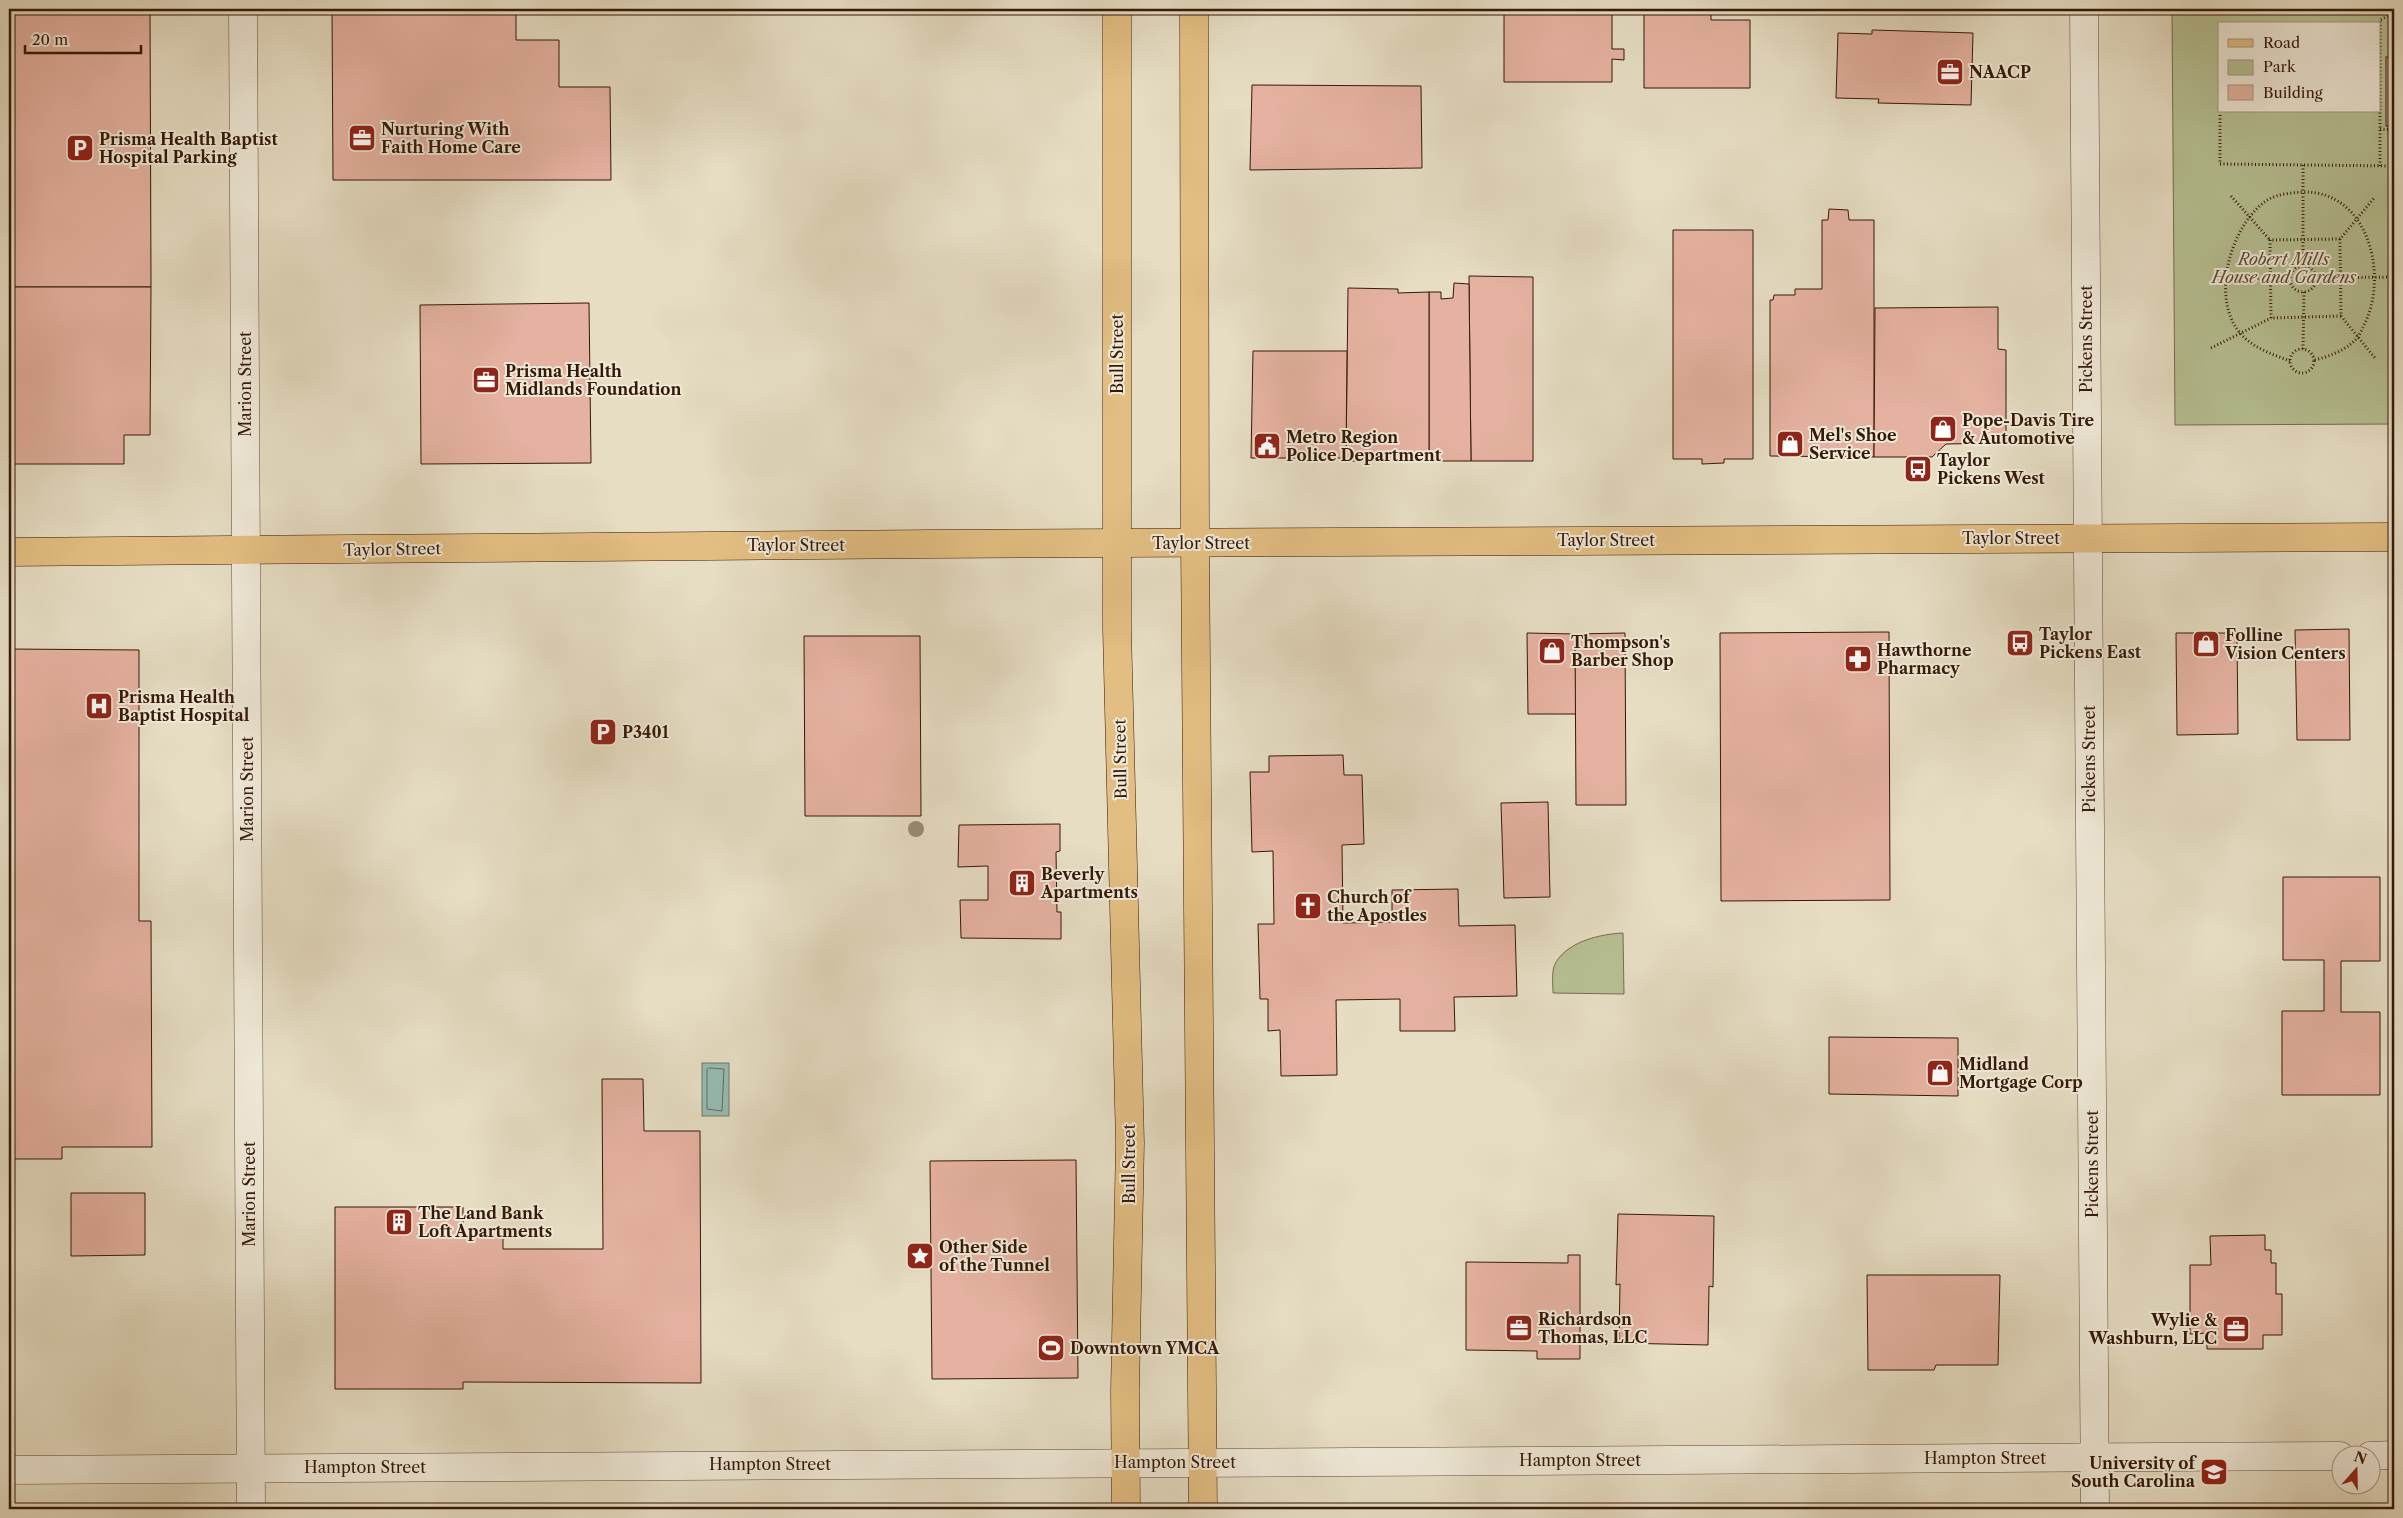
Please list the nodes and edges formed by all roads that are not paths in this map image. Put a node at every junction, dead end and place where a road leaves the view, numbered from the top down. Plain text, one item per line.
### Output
1 (243, 9) edge
2 (1118, 9) edge
3 (1194, 9) edge
4 (2084, 9) edge
5 (2394, 537) edge
6 (2087, 538) junction
7 (1116, 543) junction
8 (1195, 543) junction
9 (246, 551) junction
10 (9, 552) edge
11 (2330, 1456) edge
12 (2380, 1456) edge
13 (2394, 1456) edge
14 (2094, 1458) junction
15 (1203, 1462) junction
16 (1125, 1463) junction
17 (251, 1467) junction
18 (9, 1470) edge
19 (251, 1509) edge
20 (1126, 1509) edge
21 (1203, 1509) edge
22 (2094, 1509) edge

1 - 9 street, Marion Street
2 - 7 main road, Bull Street
3 - 8 main road
4 - 6 street, Pickens Street
5 - 6 main road, Taylor Street
6 - 8 main road, Taylor Street
6 - 14 street, Pickens Street
7 - 8 main road, Taylor Street
7 - 9 main road, Taylor Street
7 - 16 main road, Bull Street
8 - 15 main road
9 - 10 main road, Taylor Street
9 - 17 street, Marion Street
11 - 14 street, Hampton Street
12 - 13 street
14 - 15 street, Hampton Street
14 - 22 street, Pickens Street
15 - 16 street, Hampton Street
15 - 21 main road
16 - 17 street, Hampton Street
16 - 20 main road, Bull Street
17 - 18 street, Hampton Street
17 - 19 street, Marion Street

